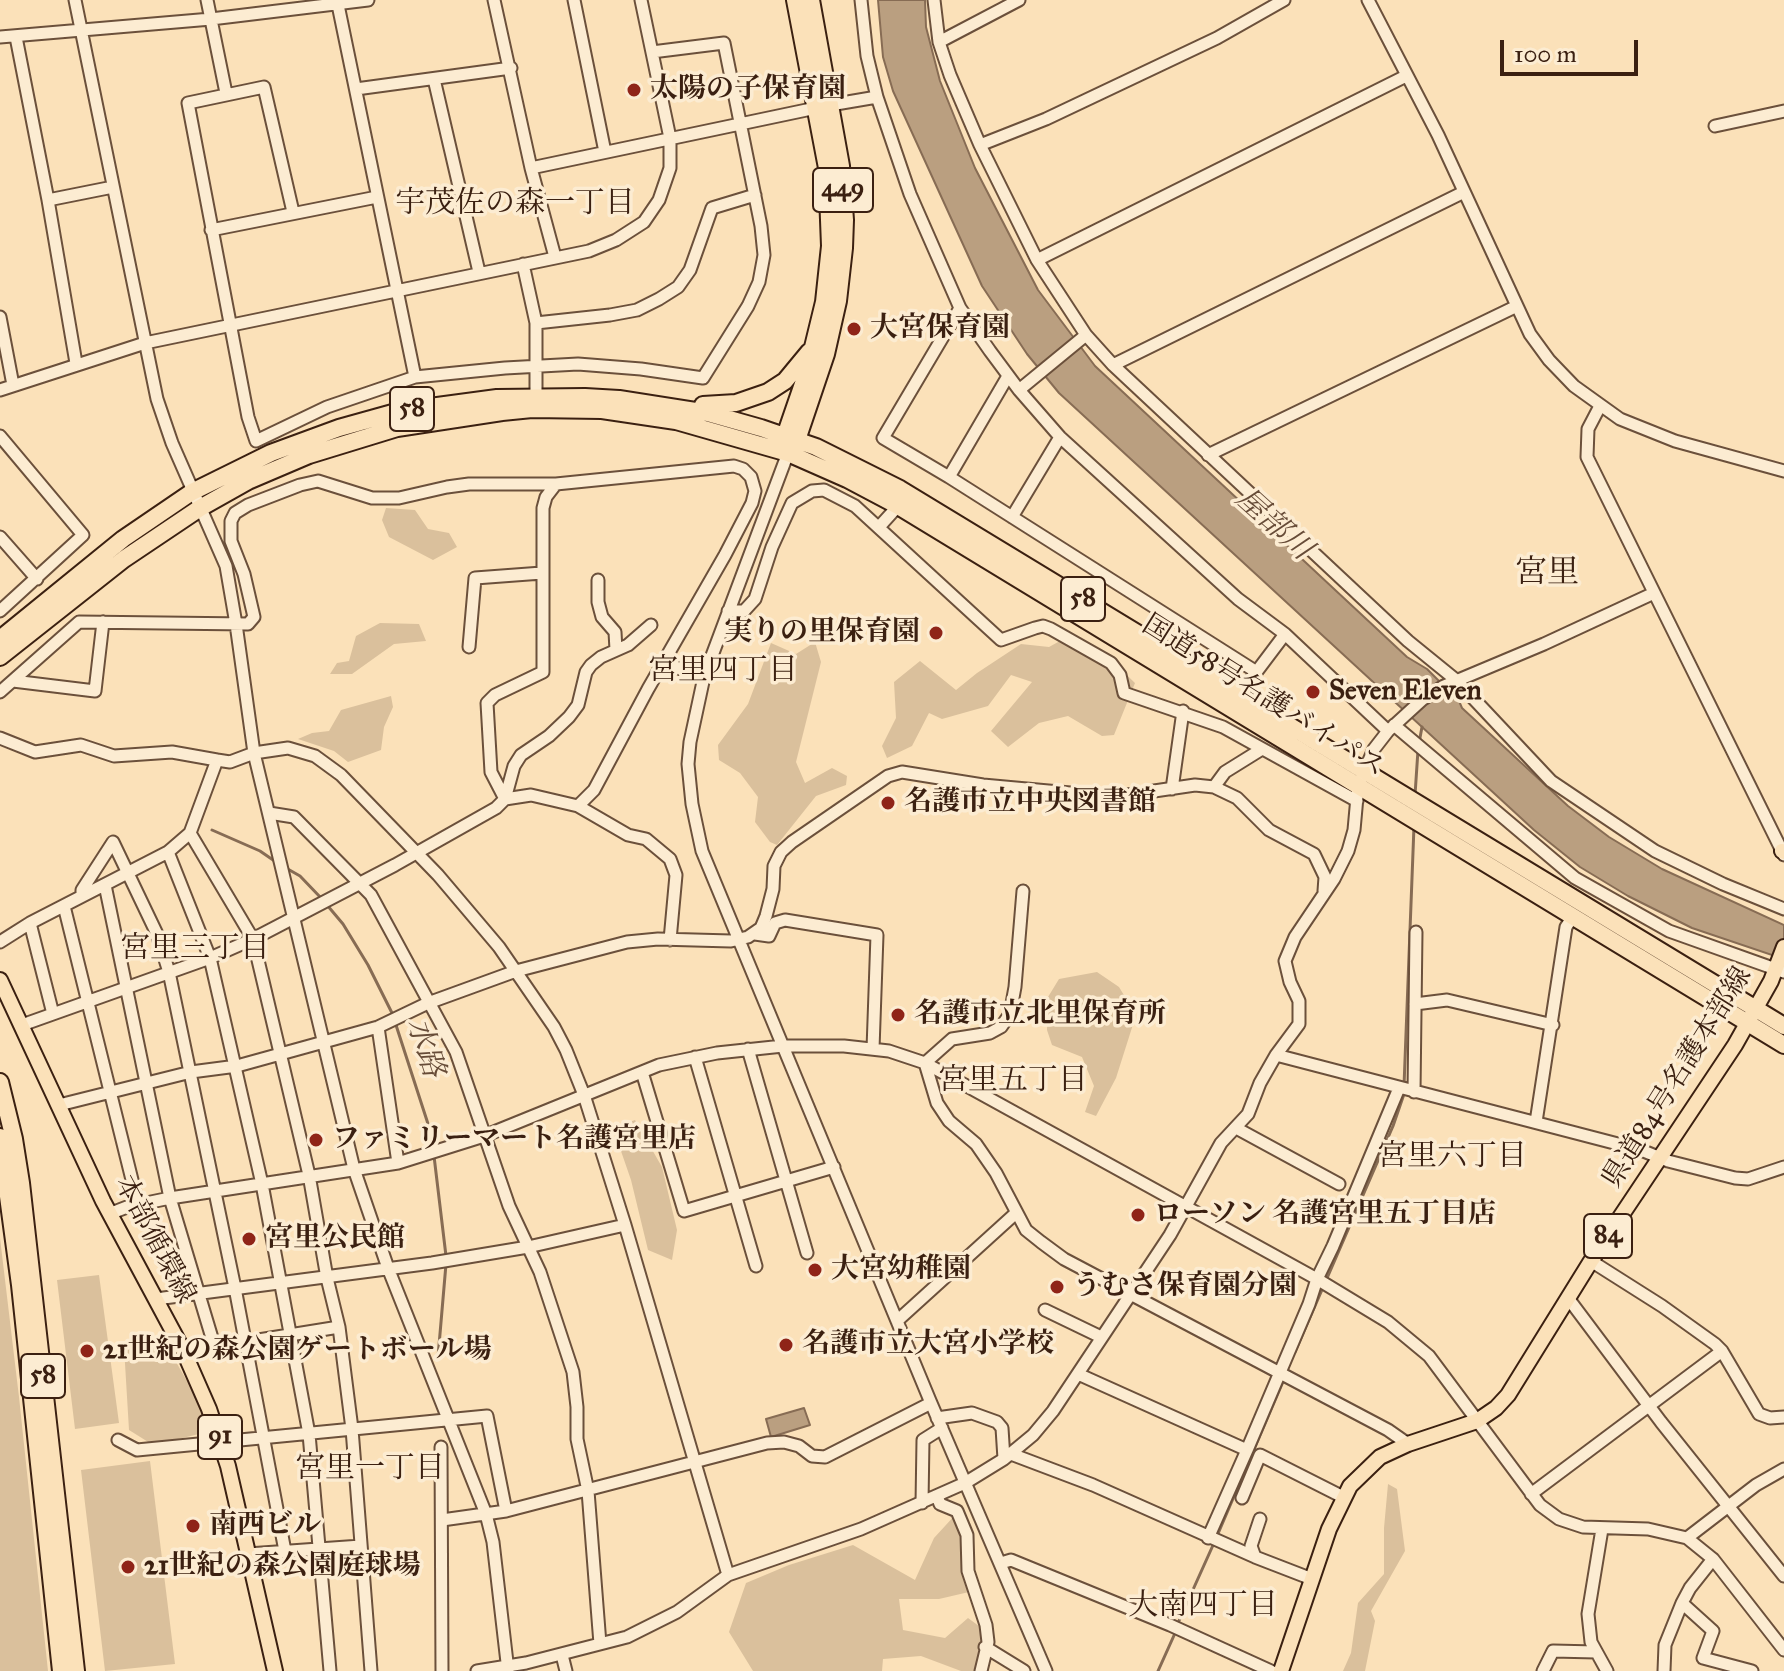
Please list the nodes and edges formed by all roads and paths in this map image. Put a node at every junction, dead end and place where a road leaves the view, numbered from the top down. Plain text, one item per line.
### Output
1 (75, 0) edge
2 (207, 0) edge
3 (368, 0) edge
4 (494, 0) edge
5 (574, 0) edge
6 (641, 0) edge
7 (795, 0) edge
8 (811, 0) edge
9 (861, 0) edge
10 (934, 0) edge
11 (1019, 0) edge
12 (1284, 0) edge
13 (1368, 0) edge
14 (337, 2) edge
15 (211, 19) junction
16 (82, 32) junction
17 (0, 37) edge
18 (16, 37) junction
19 (939, 42) junction
20 (652, 52) junction
21 (511, 68) junction
22 (1406, 76) junction
23 (434, 79) junction
24 (356, 89) junction
25 (226, 93) junction
26 (877, 97) junction
27 (823, 106) junction
28 (1784, 111) edge
29 (741, 123) junction
30 (1715, 126) dead end
31 (670, 138) junction
32 (980, 145) junction
33 (605, 152) junction
34 (531, 168) junction
35 (113, 187) junction
36 (1464, 192) junction
37 (755, 195) junction
38 (377, 197) junction
39 (48, 200) junction
40 (293, 212) junction
41 (211, 230) junction
42 (555, 257) junction
43 (1037, 260) junction
44 (523, 264) junction
45 (479, 272) junction
46 (396, 289) junction
47 (1517, 306) junction
48 (960, 308) junction
49 (0, 317) edge
50 (536, 323) junction
51 (231, 324) junction
52 (1084, 337) junction
53 (815, 341) junction
54 (145, 343) junction
55 (76, 363) junction
56 (1113, 365) junction
57 (535, 366) junction
58 (1008, 376) junction
59 (415, 377) junction
60 (13, 385) junction
61 (0, 390) edge
62 (1019, 390) junction
63 (536, 397) junction
64 (1600, 406) junction
65 (678, 407) junction
66 (0, 436) edge
67 (1060, 437) junction
68 (790, 443) junction
69 (1208, 455) junction
70 (1784, 471) edge
71 (949, 477) junction
72 (556, 484) junction
73 (196, 500) junction
74 (898, 506) junction
75 (1012, 517) junction
76 (879, 527) junction
77 (0, 537) edge
78 (725, 555) junction
79 (745, 565) junction
80 (542, 573) junction
81 (37, 579) junction
82 (598, 580) dead end
83 (1654, 593) junction
84 (0, 611) edge
85 (728, 611) junction
86 (103, 622) junction
87 (236, 624) junction
88 (651, 625) dead end
89 (1285, 634) junction
90 (0, 639) edge
91 (469, 647) dead end
92 (616, 650) junction
93 (0, 657) edge
94 (664, 663) junction
95 (1255, 671) junction
96 (704, 677) junction
97 (1456, 680) junction
98 (13, 681) junction
99 (0, 692) edge
100 (1239, 695) junction
101 (1183, 711) junction
102 (1395, 725) junction
103 (0, 738) edge
104 (1262, 749) junction
105 (254, 753) junction
106 (217, 760) junction
107 (1359, 786) junction
108 (1214, 787) junction
109 (1172, 789) junction
110 (505, 799) junction
111 (578, 806) junction
112 (269, 813) junction
113 (190, 833) junction
114 (168, 852) junction
115 (416, 852) junction
116 (1783, 853) edge
117 (128, 873) junction
118 (359, 883) junction
119 (105, 885) junction
120 (1571, 886) junction
121 (1023, 891) dead end
122 (82, 896) junction
123 (1323, 896) junction
124 (64, 906) junction
125 (1784, 909) edge
126 (1572, 918) junction
127 (294, 920) junction
128 (30, 923) junction
129 (1416, 932) dead end
130 (755, 934) junction
131 (253, 939) junction
132 (670, 940) junction
133 (739, 940) junction
134 (0, 942) edge
135 (1784, 947) edge
136 (210, 958) junction
137 (1779, 969) edge
138 (516, 971) junction
139 (169, 972) junction
140 (0, 980) edge
141 (128, 986) junction
142 (88, 1001) junction
143 (428, 1003) junction
144 (1415, 1004) junction
145 (53, 1014) junction
146 (1752, 1016) junction
147 (22, 1025) junction
148 (1553, 1025) junction
149 (1784, 1026) edge
150 (378, 1027) junction
151 (325, 1042) junction
152 (1784, 1045) edge
153 (783, 1046) junction
154 (748, 1049) junction
155 (873, 1049) junction
156 (281, 1055) junction
157 (1276, 1055) junction
158 (695, 1057) junction
159 (925, 1063) junction
160 (237, 1066) junction
161 (191, 1072) junction
162 (642, 1072) junction
163 (0, 1082) edge
164 (147, 1083) junction
165 (1399, 1088) junction
166 (110, 1092) junction
167 (1414, 1092) junction
168 (584, 1095) junction
169 (59, 1105) junction
170 (1536, 1122) junction
171 (1236, 1128) junction
172 (484, 1136) junction
173 (0, 1137) edge
174 (1660, 1157) junction
175 (398, 1163) junction
176 (834, 1167) junction
177 (1784, 1167) edge
178 (354, 1169) junction
179 (309, 1175) junction
180 (788, 1182) junction
181 (262, 1184) junction
182 (1339, 1184) dead end
183 (215, 1191) junction
184 (736, 1196) junction
185 (170, 1198) junction
186 (138, 1204) junction
187 (1185, 1209) junction
188 (1016, 1213) junction
189 (109, 1214) junction
190 (625, 1225) junction
191 (528, 1247) junction
192 (807, 1253) dead end
193 (1591, 1261) junction
194 (756, 1266) dead end
195 (388, 1268) junction
196 (327, 1278) junction
197 (1322, 1282) junction
198 (280, 1284) junction
199 (235, 1288) junction
200 (201, 1293) junction
201 (1132, 1295) junction
202 (1568, 1298) junction
203 (156, 1299) junction
204 (1045, 1310) dead end
205 (897, 1321) junction
206 (339, 1327) junction
207 (290, 1333) junction
208 (1101, 1337) junction
209 (244, 1344) junction
210 (215, 1348) junction
211 (1722, 1351) junction
212 (184, 1352) junction
213 (1078, 1374) junction
214 (1280, 1374) junction
215 (931, 1403) junction
216 (1650, 1406) junction
217 (1784, 1417) edge
218 (449, 1418) junction
219 (1477, 1421) junction
220 (940, 1423) junction
221 (352, 1429) junction
222 (309, 1434) junction
223 (263, 1439) junction
224 (118, 1440) dead end
225 (223, 1443) junction
226 (1408, 1444) junction
227 (441, 1447) dead end
228 (1247, 1450) junction
229 (1007, 1457) junction
230 (694, 1464) junction
231 (1784, 1469) edge
232 (965, 1483) junction
233 (588, 1491) junction
234 (1531, 1494) junction
235 (937, 1496) junction
236 (1343, 1497) junction
237 (1242, 1498) dead end
238 (922, 1503) junction
239 (1730, 1505) junction
240 (506, 1511) junction
241 (486, 1514) junction
242 (1260, 1519) dead end
243 (442, 1520) junction
244 (1602, 1529) junction
245 (1687, 1538) junction
246 (990, 1539) junction
247 (1212, 1539) junction
248 (361, 1546) junction
249 (320, 1550) junction
250 (285, 1551) junction
251 (969, 1551) junction
252 (248, 1554) junction
253 (1255, 1557) junction
254 (1713, 1559) junction
255 (1001, 1563) junction
256 (728, 1575) junction
257 (1784, 1576) edge
258 (1312, 1579) junction
259 (1682, 1603) junction
260 (1779, 1635) edge
261 (600, 1644) junction
262 (985, 1647) junction
263 (1784, 1650) edge
264 (1596, 1652) junction
265 (562, 1655) junction
266 (508, 1669) edge
267 (61, 1671) edge
268 (76, 1671) edge
269 (275, 1671) edge
270 (330, 1671) edge
271 (371, 1671) edge
272 (442, 1671) edge
273 (477, 1671) edge
274 (566, 1671) edge
275 (981, 1671) edge
276 (1024, 1671) edge
277 (1046, 1671) edge
278 (1271, 1671) edge
279 (1281, 1671) edge
280 (1543, 1671) edge
281 (1607, 1671) edge
282 (1664, 1671) edge
283 (1752, 1671) edge

1 - 16 street
2 - 15 street
3 - 14 street
4 - 21 street
5 - 33 street
6 - 20 street
7 - 27 highway, 449
8 - 27 highway, 449
9 - 26 street
10 - 19 street
11 - 19 street
12 - 32 street
13 - 22 street
14 - 15 street
14 - 24 street
15 - 16 street
15 - 25 street
16 - 18 street
16 - 35 street
17 - 18 street
18 - 39 street
19 - 32 street
20 - 29 street
20 - 31 street
21 - 23 street
21 - 34 street
22 - 36 street
22 - 43 street
23 - 24 street
23 - 45 street
24 - 38 street
25 - 40 street
25 - 41 street
26 - 27 street
26 - 48 street
27 - 29 street
27 - 53 highway, 449
27 - 68 highway, 449
28 - 30 street
29 - 31 street
29 - 37 street
31 - 33 street
31 - 42 street
32 - 43 street
33 - 34 street
34 - 42 street
35 - 39 street
35 - 54 street
36 - 47 street
36 - 56 street
37 - 50 street
37 - 57 street
38 - 40 street
38 - 46 street
39 - 55 street
40 - 41 street
41 - 51 street
42 - 44 street
43 - 52 street
44 - 45 street
44 - 50 street
45 - 46 street
46 - 51 street
46 - 59 street
47 - 64 street
47 - 69 street
48 - 58 street
48 - 71 street
49 - 60 street
50 - 57 street
51 - 54 street
51 - 59 street
52 - 56 street
52 - 62 street
53 - 65 highway
53 - 68 highway, 449
54 - 55 street
54 - 73 street
55 - 60 street
56 - 69 street
57 - 59 street
57 - 63 street
58 - 62 street
58 - 71 street
60 - 61 street
62 - 67 street
63 - 65 highway, 国道58号名護バイパス / 58
63 - 73 highway, 国道58号名護バイパス / 58
64 - 70 street
64 - 83 street
65 - 68 highway, 国道58号名護バイパス / 58
66 - 81 street
67 - 75 street
67 - 89 street
68 - 73 highway, 国道58号名護バイパス / 58
68 - 74 highway, 国道58号名護バイパス / 58
68 - 79 street
68 - 100 highway, 国道58号名護バイパス / 58
69 - 97 street
71 - 75 street
72 - 78 street
72 - 80 street
72 - 87 street
73 - 87 street
73 - 90 highway, 国道58号名護バイパス / 58
73 - 93 highway, 国道58号名護バイパス / 58
74 - 76 street
74 - 107 highway, 国道58号名護バイパス / 58
75 - 95 street
76 - 85 street
76 - 101 street
77 - 81 street
78 - 79 street
78 - 94 street
79 - 85 street
80 - 91 street
80 - 110 street
81 - 84 street
82 - 92 street
83 - 97 street
83 - 116 street
85 - 96 street
86 - 87 street
86 - 98 street
86 - 98 street
87 - 105 street
88 - 92 street
89 - 95 street
89 - 102 street
92 - 110 street
94 - 96 street
94 - 111 street
95 - 100 street
96 - 133 street
97 - 102 street
97 - 125 street
98 - 99 street
100 - 107 highway, 国道58号名護バイパス / 58
101 - 104 street
101 - 109 street
102 - 107 street
102 - 120 street
103 - 106 street
104 - 107 street
104 - 108 street
105 - 106 street
105 - 112 street
105 - 115 street
106 - 113 street
107 - 120 highway, 国道58号名護バイパス / 58
107 - 123 street
107 - 126 highway, 国道58号名護バイパス / 58
108 - 109 street
108 - 123 street
109 - 130 street
110 - 111 street
110 - 115 street
111 - 132 street
112 - 118 street
112 - 127 street
113 - 114 street
113 - 131 street
114 - 117 street
114 - 136 street
115 - 118 street
115 - 138 street
117 - 119 street
117 - 122 street
117 - 139 street
118 - 127 street
118 - 143 street
119 - 122 street
119 - 141 street
120 - 137 street
120 - 146 highway, 国道58号名護バイパス / 58
121 - 159 street
122 - 124 street
123 - 157 street
124 - 128 street
124 - 142 street
126 - 146 highway, 国道58号名護バイパス / 58
126 - 148 street
127 - 131 street
127 - 151 street
128 - 134 street
128 - 145 street
129 - 144 street
130 - 133 street
130 - 155 street
131 - 136 street
131 - 156 street
132 - 133 street
132 - 138 street
133 - 153 street
135 - 137 main road, 県道84号名護本部線 / 84
136 - 139 street
136 - 160 street
137 - 146 main road, 県道84号名護本部線 / 84
138 - 143 street
138 - 168 street
139 - 141 street
139 - 161 street
140 - 147 main road, 本部循環線 / 91
141 - 142 street
141 - 164 street
142 - 145 street
142 - 166 street
143 - 150 street
143 - 172 street
144 - 148 street
144 - 167 street
145 - 147 street
146 - 149 highway, 国道58号名護バイパス / 58
146 - 152 highway, 国道58号名護バイパス / 58
146 - 174 main road, 県道84号名護本部線 / 84
147 - 169 main road, 本部循環線 / 91
148 - 170 street
150 - 151 street
150 - 175 street
151 - 156 street
151 - 178 street
153 - 154 street
153 - 155 street
153 - 176 street
154 - 158 street
154 - 180 street
155 - 159 street
156 - 160 street
156 - 179 street
157 - 165 street
157 - 171 street
158 - 162 street
158 - 184 street
159 - 187 street
159 - 188 street
160 - 161 street
160 - 181 street
161 - 164 street
161 - 183 street
162 - 168 street
162 - 184 street
163 - 268 highway, 58
164 - 166 street
164 - 185 street
165 - 167 street
165 - 197 street
166 - 169 street
166 - 186 street
167 - 170 street
168 - 172 street
168 - 190 street
169 - 189 main road, 本部循環線 / 91
170 - 174 street
171 - 182 street
171 - 187 street
172 - 175 street
172 - 191 street
173 - 267 highway, 58
174 - 177 street
174 - 193 main road, 県道84号名護本部線 / 84
175 - 178 street
176 - 180 street
176 - 205 street
178 - 179 street
178 - 195 street
179 - 181 street
179 - 196 street
180 - 184 street
180 - 192 street
181 - 183 street
181 - 198 street
183 - 185 street
183 - 199 street
184 - 194 street
185 - 186 street
185 - 200 street
186 - 189 street
187 - 197 street
187 - 201 street
188 - 201 street
188 - 205 street
189 - 203 main road, 本部循環線 / 91
190 - 191 street
190 - 230 street
191 - 195 street
191 - 233 street
193 - 202 main road, 県道84号名護本部線 / 84
193 - 211 street
195 - 196 street
195 - 218 street
196 - 198 street
196 - 206 street
197 - 214 street
197 - 219 street
198 - 199 street
198 - 207 street
199 - 200 street
199 - 209 street
200 - 203 street
200 - 210 street
201 - 208 street
201 - 214 street
202 - 216 street
202 - 219 main road, 県道84号名護本部線 / 84
203 - 212 main road, 本部循環線 / 91
204 - 208 street
205 - 215 street
206 - 207 street
206 - 221 street
207 - 209 street
207 - 222 street
208 - 213 street
209 - 210 street
209 - 223 street
210 - 212 street
211 - 216 street
211 - 217 street
212 - 225 main road, 本部循環線 / 91
213 - 228 street
213 - 229 street
214 - 226 street
214 - 228 street
215 - 220 street
215 - 230 street
216 - 234 street
216 - 239 street
218 - 221 street
218 - 240 street
218 - 241 street
219 - 226 main road, 県道84号名護本部線 / 84
219 - 234 street
220 - 229 street
220 - 232 street
220 - 238 street
221 - 222 street
221 - 248 street
222 - 223 street
222 - 249 street
223 - 225 street
223 - 250 street
224 - 225 street
225 - 252 main road, 本部循環線 / 91
226 - 236 main road, 県道84号名護本部線 / 84
227 - 243 street
228 - 247 street
229 - 232 street
229 - 247 street
230 - 233 street
230 - 256 street
231 - 239 street
232 - 235 street
232 - 246 street
233 - 240 street
233 - 261 street
234 - 244 street
235 - 238 street
235 - 251 street
236 - 237 street
236 - 258 main road, 県道84号名護本部線 / 84
238 - 256 street
239 - 245 street
239 - 257 street
240 - 241 street
241 - 243 street
241 - 266 street
242 - 253 street
243 - 272 street
244 - 245 street
244 - 264 street
245 - 254 street
246 - 251 street
246 - 255 street
247 - 253 street
248 - 249 street
248 - 271 street
249 - 250 street
249 - 270 street
250 - 252 street
251 - 262 street
252 - 269 main road, 本部循環線 / 91
253 - 258 street
254 - 259 street
254 - 260 street
255 - 277 street
255 - 278 street
256 - 261 street
258 - 279 main road, 県道84号名護本部線 / 84
259 - 282 street
259 - 283 street
260 - 263 street
261 - 265 street
262 - 275 street
262 - 276 street
264 - 280 street
264 - 281 street
265 - 266 street
265 - 274 street
266 - 273 street

